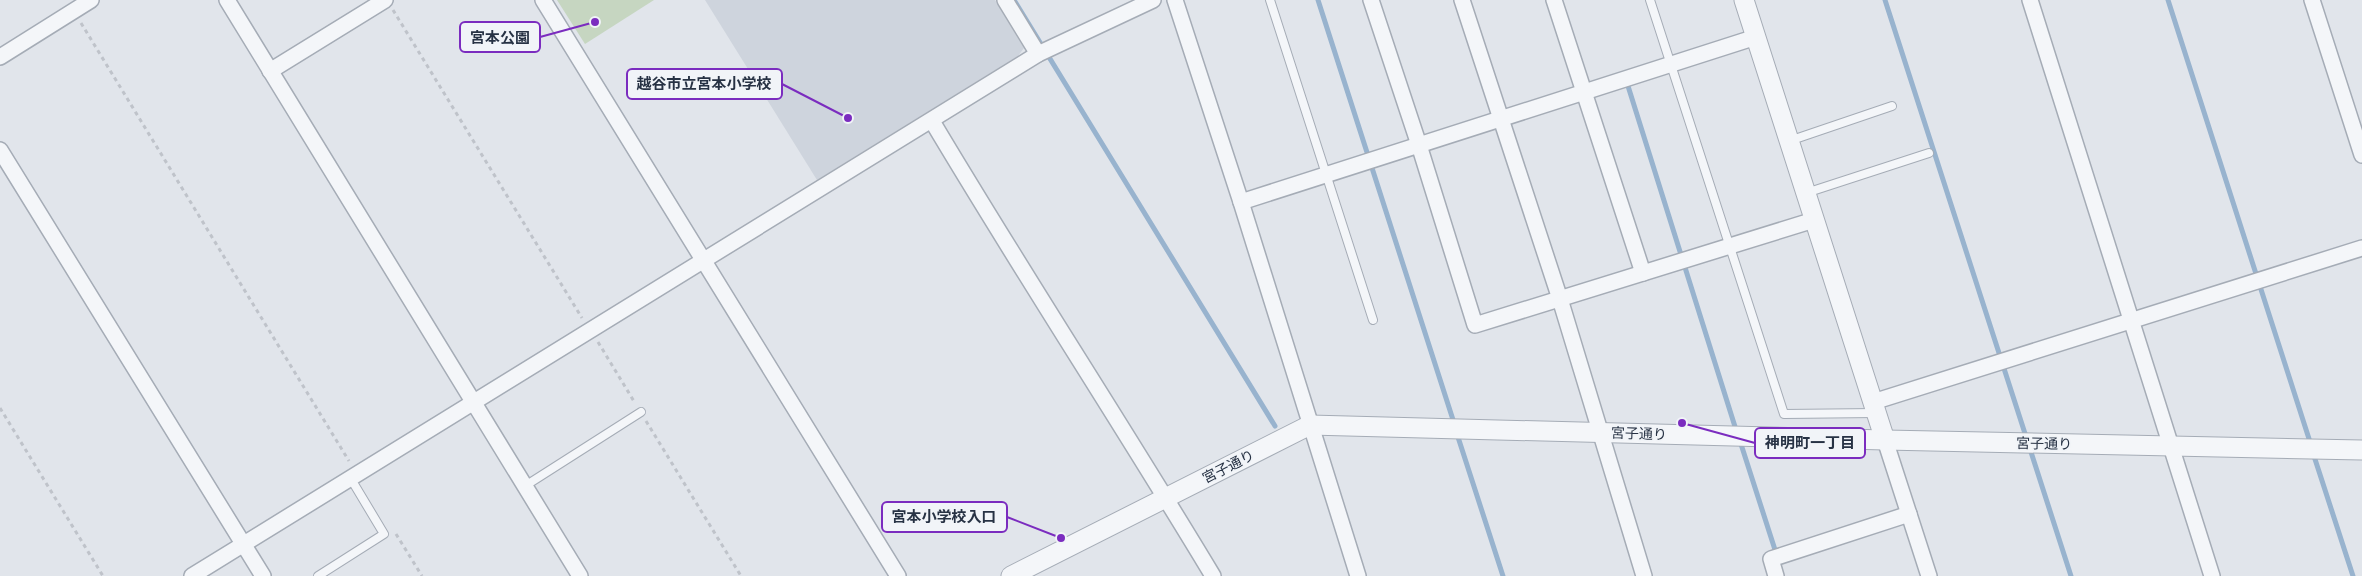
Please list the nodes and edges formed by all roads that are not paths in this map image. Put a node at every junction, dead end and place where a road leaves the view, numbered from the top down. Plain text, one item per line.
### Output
1 (92, 0) edge
2 (227, 0) edge
3 (543, 0) edge
4 (1005, 0) edge
5 (1153, 0) edge
6 (1175, 0) edge
7 (1270, 0) edge
8 (1371, 0) edge
9 (1462, 0) edge
10 (1554, 0) edge
11 (1650, 0) edge
12 (1744, 0) edge
13 (2030, 0) edge
14 (2312, 0) edge
15 (388, 3) edge
16 (1756, 37) junction
17 (1038, 54) junction
18 (0, 57) edge
19 (1671, 64) junction
20 (270, 71) junction
21 (1584, 92) junction
22 (1892, 106) dead end
23 (1501, 119) junction
24 (932, 121) junction
25 (1789, 141) junction
26 (1419, 145) junction
27 (0, 150) edge
28 (1929, 153) dead end
29 (2362, 155) edge
30 (1326, 174) junction
31 (1806, 193) junction
32 (1241, 202) junction
33 (1814, 220) junction
34 (1730, 246) junction
35 (2362, 248) edge
36 (703, 261) junction
37 (1643, 274) junction
38 (1560, 299) junction
39 (1373, 320) dead end
40 (2132, 320) junction
41 (474, 402) junction
42 (1874, 407) junction
43 (641, 412) road end
44 (1310, 425) junction
45 (1600, 432) junction
46 (1885, 440) junction
47 (2172, 445) junction
48 (2362, 450) edge
49 (354, 477) junction
50 (525, 486) junction
51 (1166, 498) junction
52 (1909, 514) junction
53 (243, 544) junction
54 (192, 576) edge
55 (263, 576) edge
56 (318, 576) edge
57 (580, 576) edge
58 (898, 576) edge
59 (1011, 576) edge
60 (1213, 576) edge
61 (1358, 576) edge
62 (1644, 576) edge
63 (1776, 576) edge
64 (1929, 576) edge
65 (2212, 576) edge

1 - 18 street
2 - 20 street
3 - 36 street
4 - 17 street
5 - 17 street
6 - 32 street
7 - 30 lane
8 - 26 street
9 - 23 street
10 - 21 street
11 - 19 lane
12 - 16 street
13 - 40 street
14 - 29 street
15 - 20 street
16 - 19 street
16 - 25 street
17 - 24 street
19 - 21 street
19 - 34 lane
20 - 41 street
21 - 23 street
21 - 37 street
22 - 25 lane
23 - 26 street
23 - 38 street
24 - 36 street
24 - 51 street
25 - 31 street
26 - 30 street
26 - 38 street
27 - 53 street
28 - 31 lane
30 - 32 street
30 - 39 lane
31 - 33 street
32 - 44 street
33 - 34 street
33 - 42 street
34 - 37 street
34 - 42 lane
35 - 40 street
36 - 41 street
36 - 58 street
37 - 38 street
38 - 45 street
40 - 42 street
40 - 47 street
41 - 49 street
41 - 50 street
42 - 46 street
43 - 50 lane
44 - 45 street, 宮子通り
44 - 51 street, 宮子通り
44 - 61 street
45 - 46 street, 宮子通り
45 - 62 street
46 - 47 street, 宮子通り
46 - 52 street
47 - 48 street, 宮子通り
47 - 65 street
49 - 53 street
49 - 56 lane
50 - 57 street
51 - 59 street, 宮子通り
51 - 60 street
52 - 63 street
52 - 64 street
53 - 54 street
53 - 55 street

